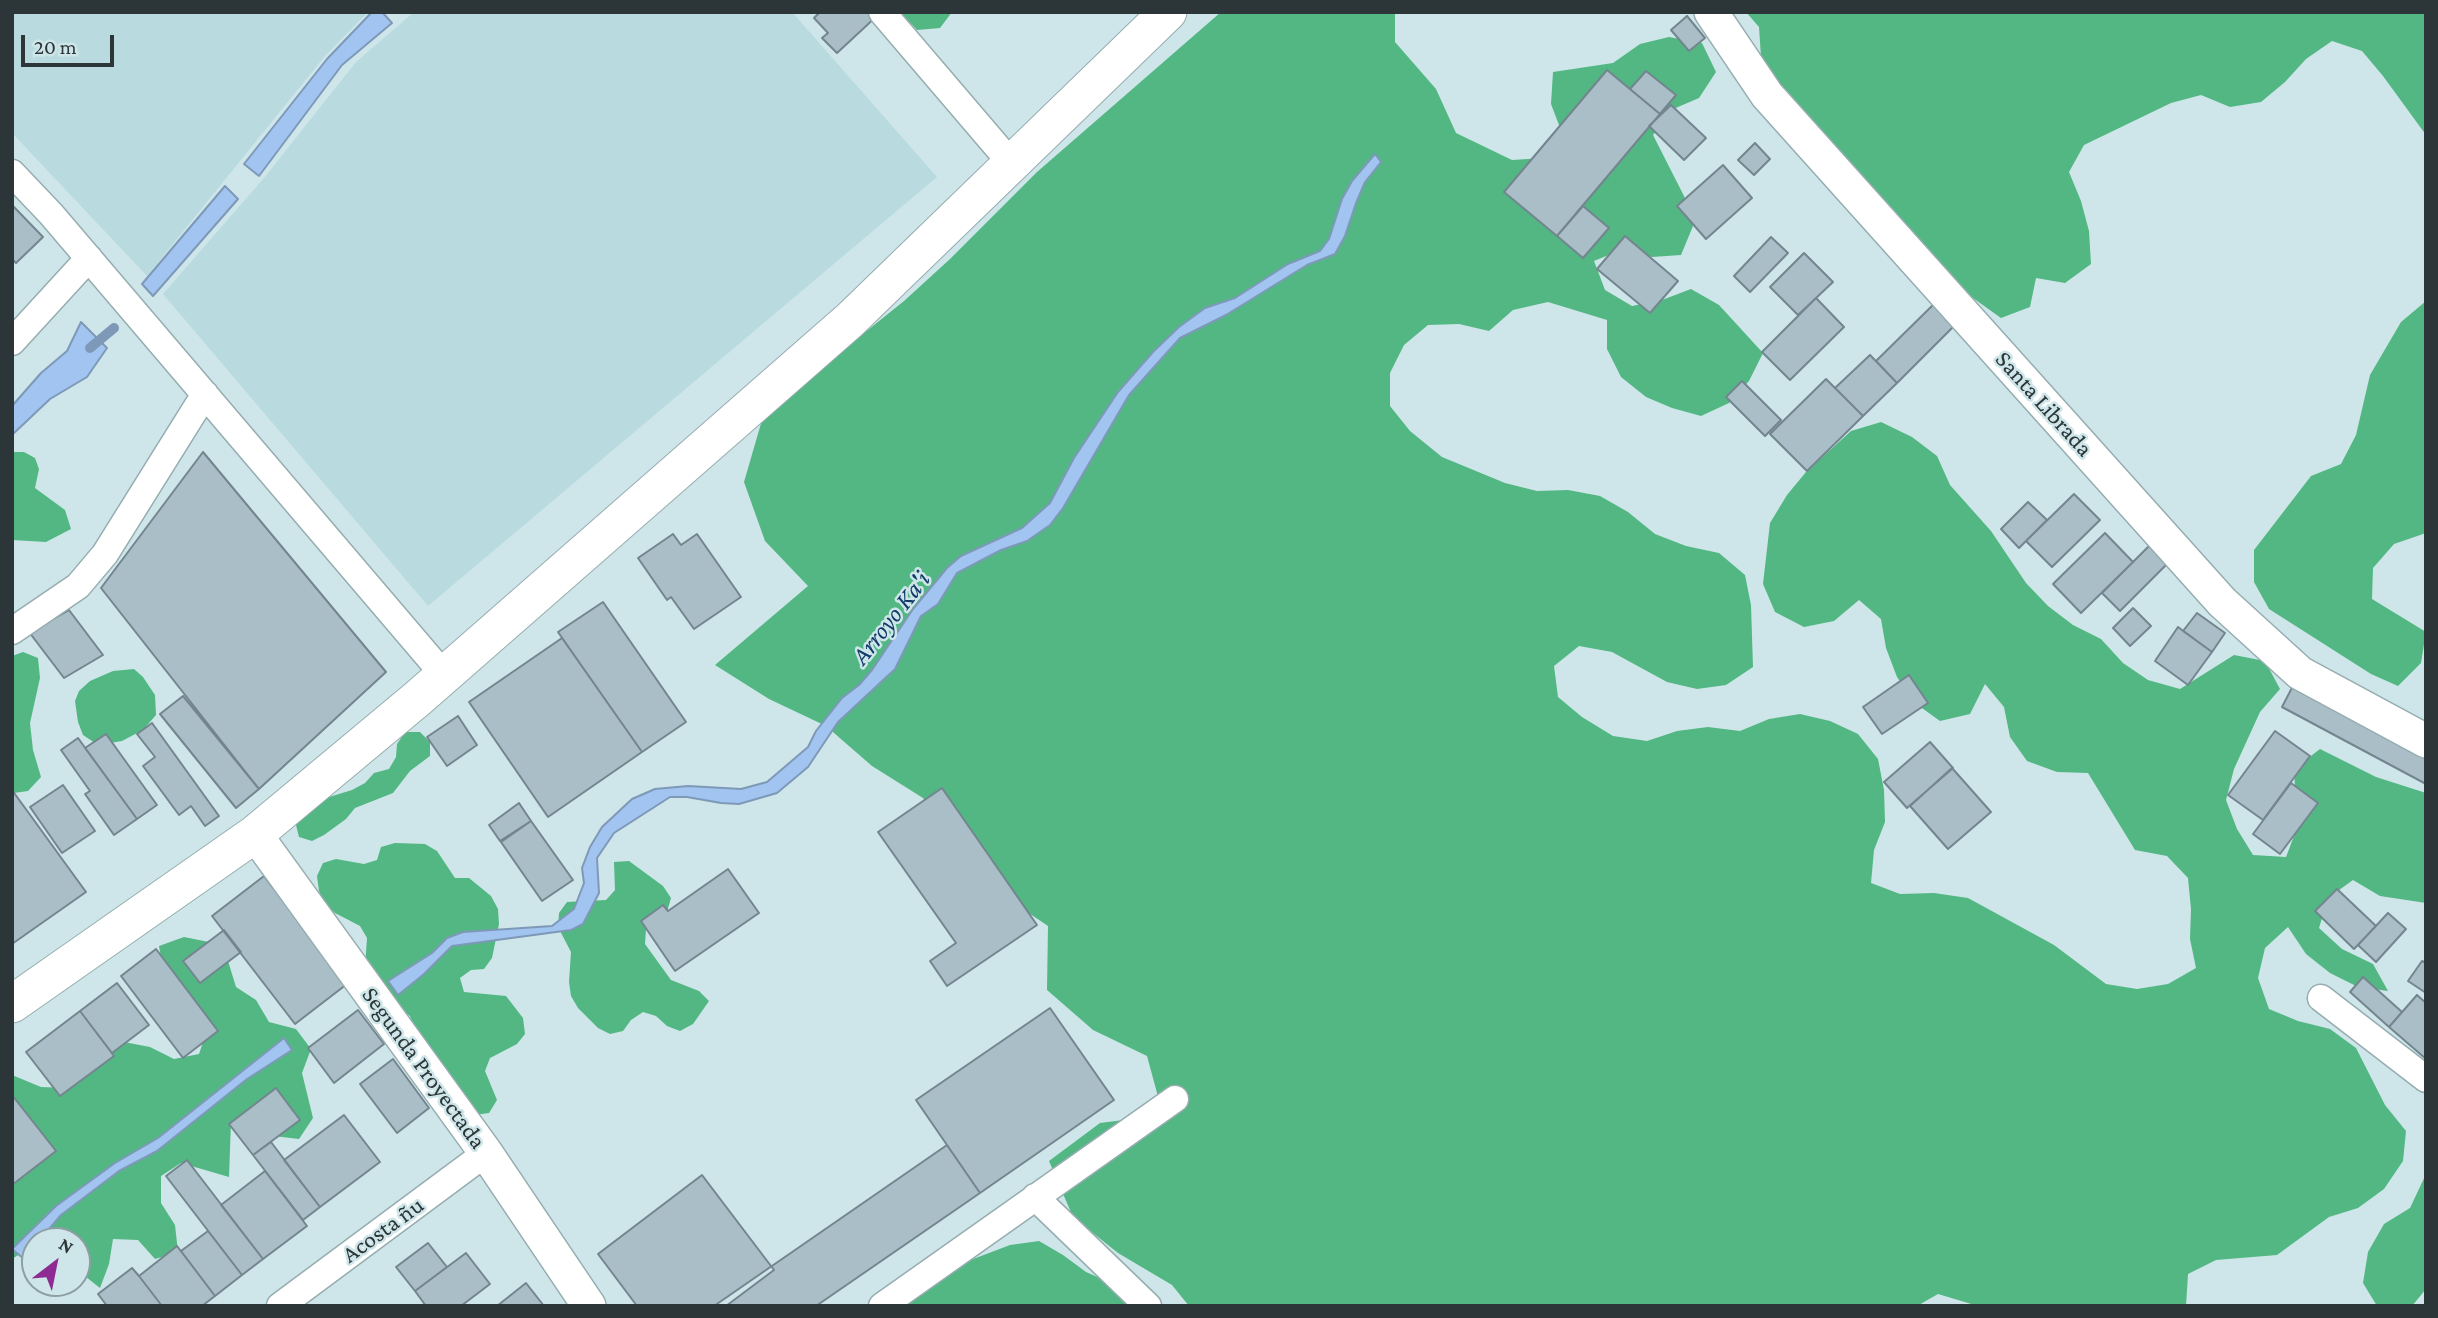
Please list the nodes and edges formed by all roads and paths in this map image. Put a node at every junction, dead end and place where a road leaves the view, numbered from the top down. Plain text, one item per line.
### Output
1 (882, 12) edge
2 (1168, 12) edge
3 (1711, 12) edge
4 (1010, 163) junction
5 (12, 173) edge
6 (89, 258) junction
7 (12, 342) edge
8 (205, 394) junction
9 (12, 631) edge
10 (444, 676) junction
11 (2426, 741) edge
12 (255, 834) junction
13 (2321, 998) dead end
14 (12, 1004) edge
15 (2426, 1079) edge
16 (1175, 1099) dead end
17 (486, 1153) junction
18 (1035, 1197) junction
19 (280, 1306) edge
20 (589, 1306) edge
21 (882, 1306) edge
22 (1148, 1306) edge

1 - 4 street
2 - 4 main road
3 - 11 street, Santa Librada
4 - 10 main road
5 - 6 street
6 - 7 street
6 - 8 street
8 - 9 street
8 - 10 street
10 - 12 main road
12 - 14 main road
12 - 17 street, Segunda Proyectada
13 - 15 street
16 - 18 street
17 - 19 street, Acosta ñu
17 - 20 street, Segunda Proyectada
18 - 21 street
18 - 22 street

